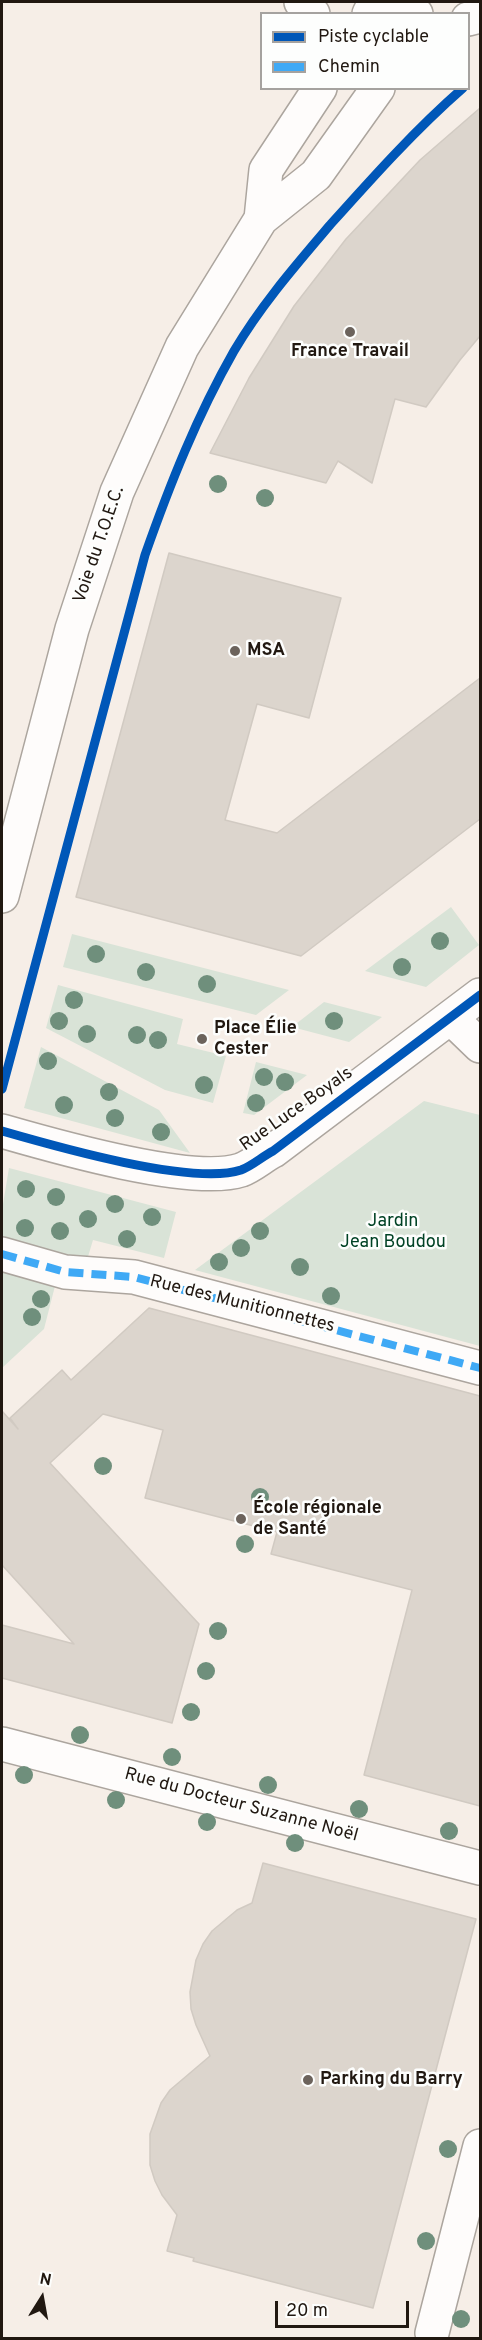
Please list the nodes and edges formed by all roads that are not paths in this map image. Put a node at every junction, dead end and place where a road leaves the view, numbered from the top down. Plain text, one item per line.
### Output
1 (398, 2) edge
2 (414, 12) edge
3 (319, 90) edge
4 (377, 90) edge
5 (261, 219) junction
6 (2, 896) edge
7 (480, 995) edge
8 (451, 1018) junction
9 (480, 1046) edge
10 (2, 1131) edge
11 (2, 1254) edge
12 (480, 1368) edge
13 (2, 1744) edge
14 (480, 1868) edge
15 (480, 2146) edge
16 (432, 2333) dead end

1 - 2 main road
3 - 5 main road, Voie du T.O.E.C.
4 - 5 main road, Voie du T.O.E.C.
5 - 6 main road, Voie du T.O.E.C.
7 - 8 main road, Rue Luce Boyals
8 - 9 main road
8 - 10 main road, Rue Luce Boyals
11 - 12 main road, Rue des Munitionnettes
13 - 14 main road, Rue du Docteur Suzanne Noël
15 - 16 main road

